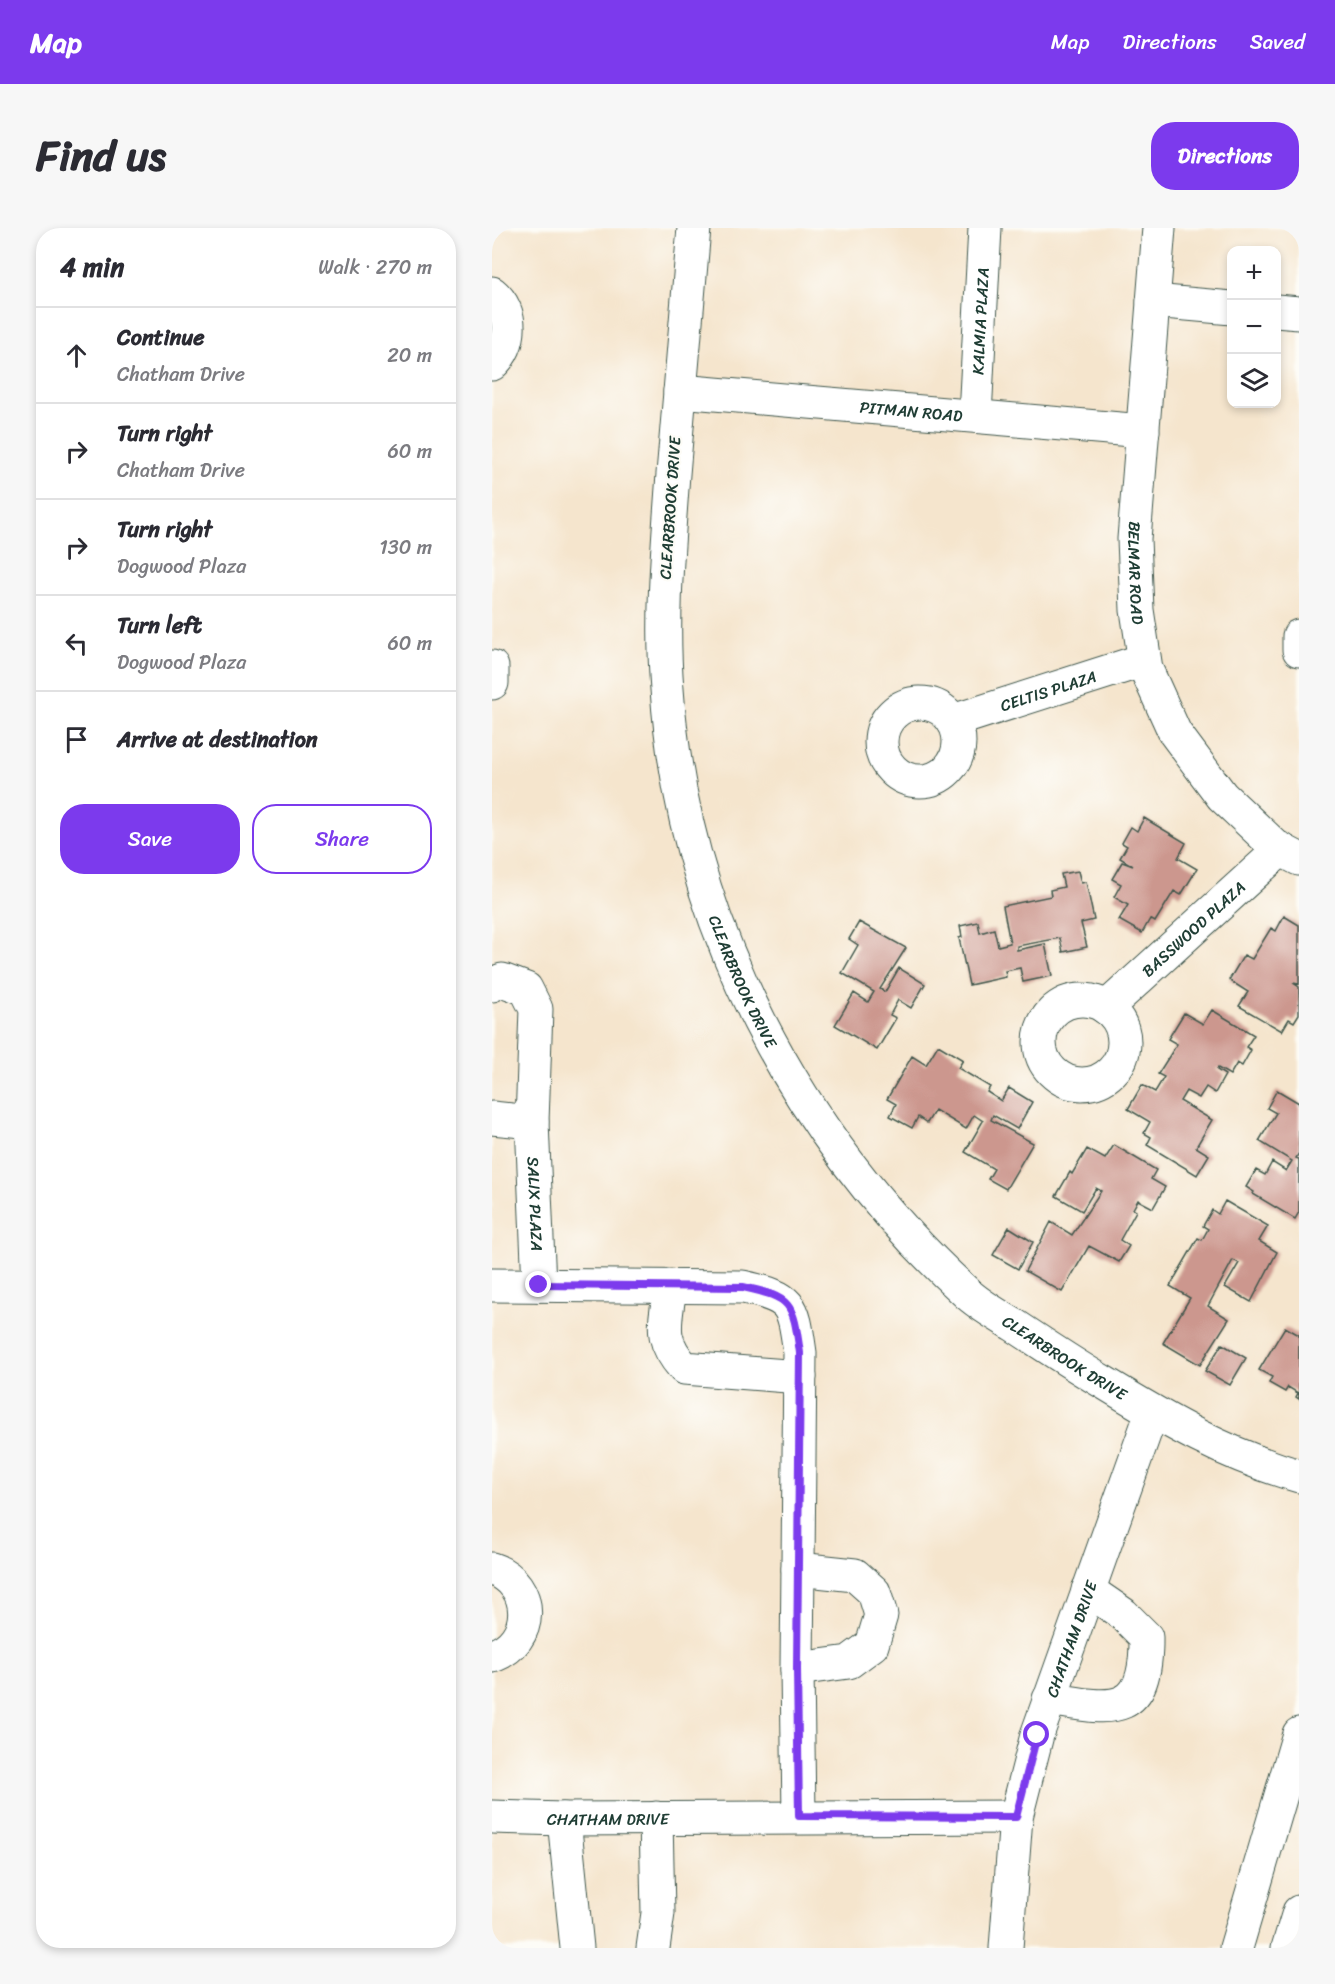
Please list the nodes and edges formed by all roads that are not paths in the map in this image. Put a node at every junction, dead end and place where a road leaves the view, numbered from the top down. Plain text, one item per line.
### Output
1 (694, 228) edge
2 (985, 228) edge
3 (1159, 228) edge
4 (492, 294) edge
5 (1153, 301) junction
6 (1227, 308) edge
7 (1281, 311) edge
8 (1299, 313) edge
9 (492, 364) edge
10 (680, 392) junction
11 (975, 414) junction
12 (1143, 431) junction
13 (1299, 636) edge
14 (1299, 650) edge
15 (1144, 660) junction
16 (492, 667) edge
17 (492, 683) edge
18 (953, 721) dead end
19 (1290, 854) edge
20 (492, 985) edge
21 (1106, 1008) dead end
22 (492, 1118) edge
23 (532, 1122) junction
24 (492, 1285) edge
25 (539, 1285) junction
26 (670, 1286) junction
27 (800, 1377) junction
28 (1152, 1412) junction
29 (1299, 1476) edge
30 (492, 1569) edge
31 (798, 1569) junction
32 (1088, 1590) junction
33 (492, 1656) edge
34 (797, 1669) junction
35 (1049, 1699) junction
36 (1299, 1734) edge
37 (799, 1816) junction
38 (492, 1817) edge
39 (1016, 1817) junction
40 (656, 1818) junction
41 (564, 1819) junction
42 (1299, 1912) edge
43 (578, 1948) edge
44 (653, 1948) edge
45 (1006, 1948) edge
46 (1236, 1948) edge
47 (1288, 1948) edge

1 - 10 street, CLEARBROOK DRIVE
2 - 11 street, KALMIA PLAZA
3 - 5 street, BELMAR ROAD
4 - 9 street
5 - 6 street
5 - 12 street, BELMAR ROAD
7 - 8 street
10 - 11 street, PITMAN ROAD
10 - 28 street, CLEARBROOK DRIVE
11 - 12 street, PITMAN ROAD
12 - 15 street, BELMAR ROAD
13 - 14 street
15 - 18 street, CELTIS PLAZA
15 - 19 street, BELMAR ROAD
16 - 17 street
19 - 21 street, BASSWOOD PLAZA
20 - 23 street, SALIX PLAZA
22 - 23 street
23 - 25 street, SALIX PLAZA
24 - 25 street
25 - 26 street
26 - 27 street
26 - 27 street
27 - 31 street
28 - 29 street, CLEARBROOK DRIVE
28 - 32 street, CHATHAM DRIVE
30 - 33 street
31 - 34 street
31 - 34 street
32 - 35 street, CHATHAM DRIVE
32 - 35 street
34 - 37 street
35 - 39 street, CHATHAM DRIVE
36 - 46 street
37 - 39 street, CHATHAM DRIVE
37 - 40 street, CHATHAM DRIVE
38 - 41 street, CHATHAM DRIVE
39 - 45 street
40 - 41 street, CHATHAM DRIVE
40 - 44 street
41 - 43 street
42 - 47 street

